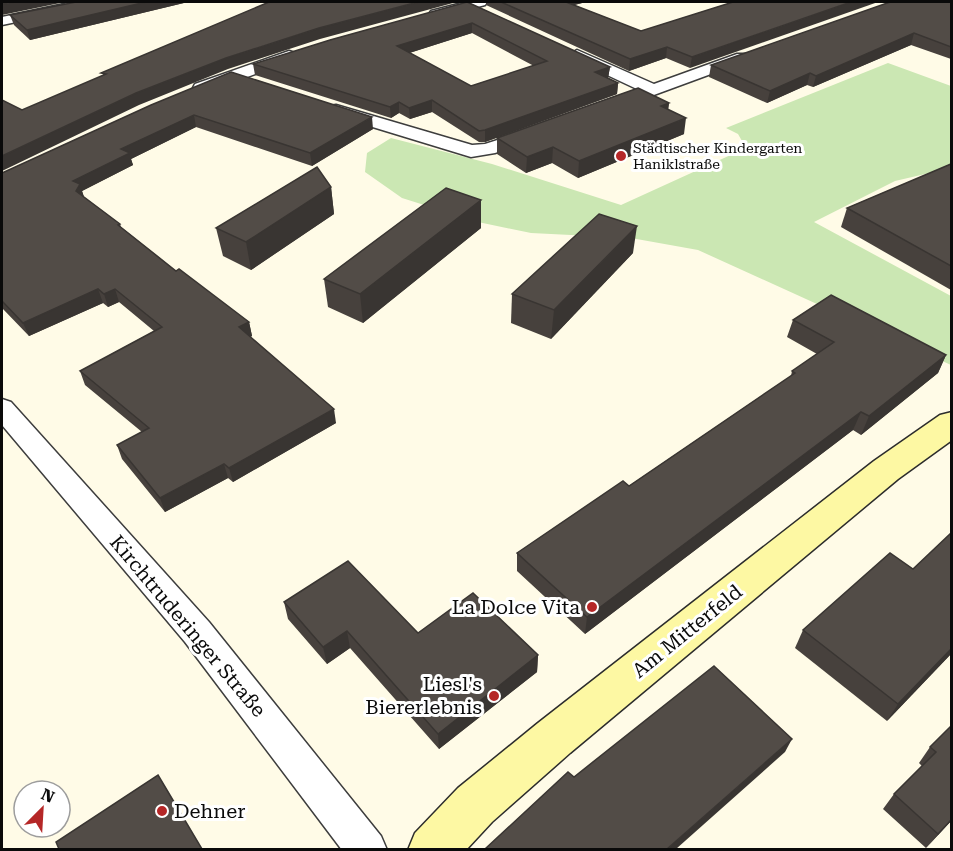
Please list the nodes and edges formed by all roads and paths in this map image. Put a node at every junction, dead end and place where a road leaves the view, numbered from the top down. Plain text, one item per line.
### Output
1 (92, 2) edge
2 (470, 3) edge
3 (491, 15) edge
4 (422, 18) edge
5 (2, 21) edge
6 (566, 50) edge
7 (762, 50) edge
8 (304, 52) edge
9 (233, 75) junction
10 (258, 85) edge
11 (653, 90) junction
12 (187, 94) edge
13 (318, 105) edge
14 (594, 112) edge
15 (552, 127) edge
16 (2, 408) edge
17 (951, 423) edge
18 (366, 849) edge
19 (432, 849) edge

1 - 5 street
2 - 3 street
2 - 4 street
6 - 11 street
7 - 11 street
8 - 9 street
9 - 10 street
9 - 12 street
11 - 14 street
13 - 15 street
16 - 18 street, Kirchtruderinger Straße
17 - 19 street, Am Mitterfeld

